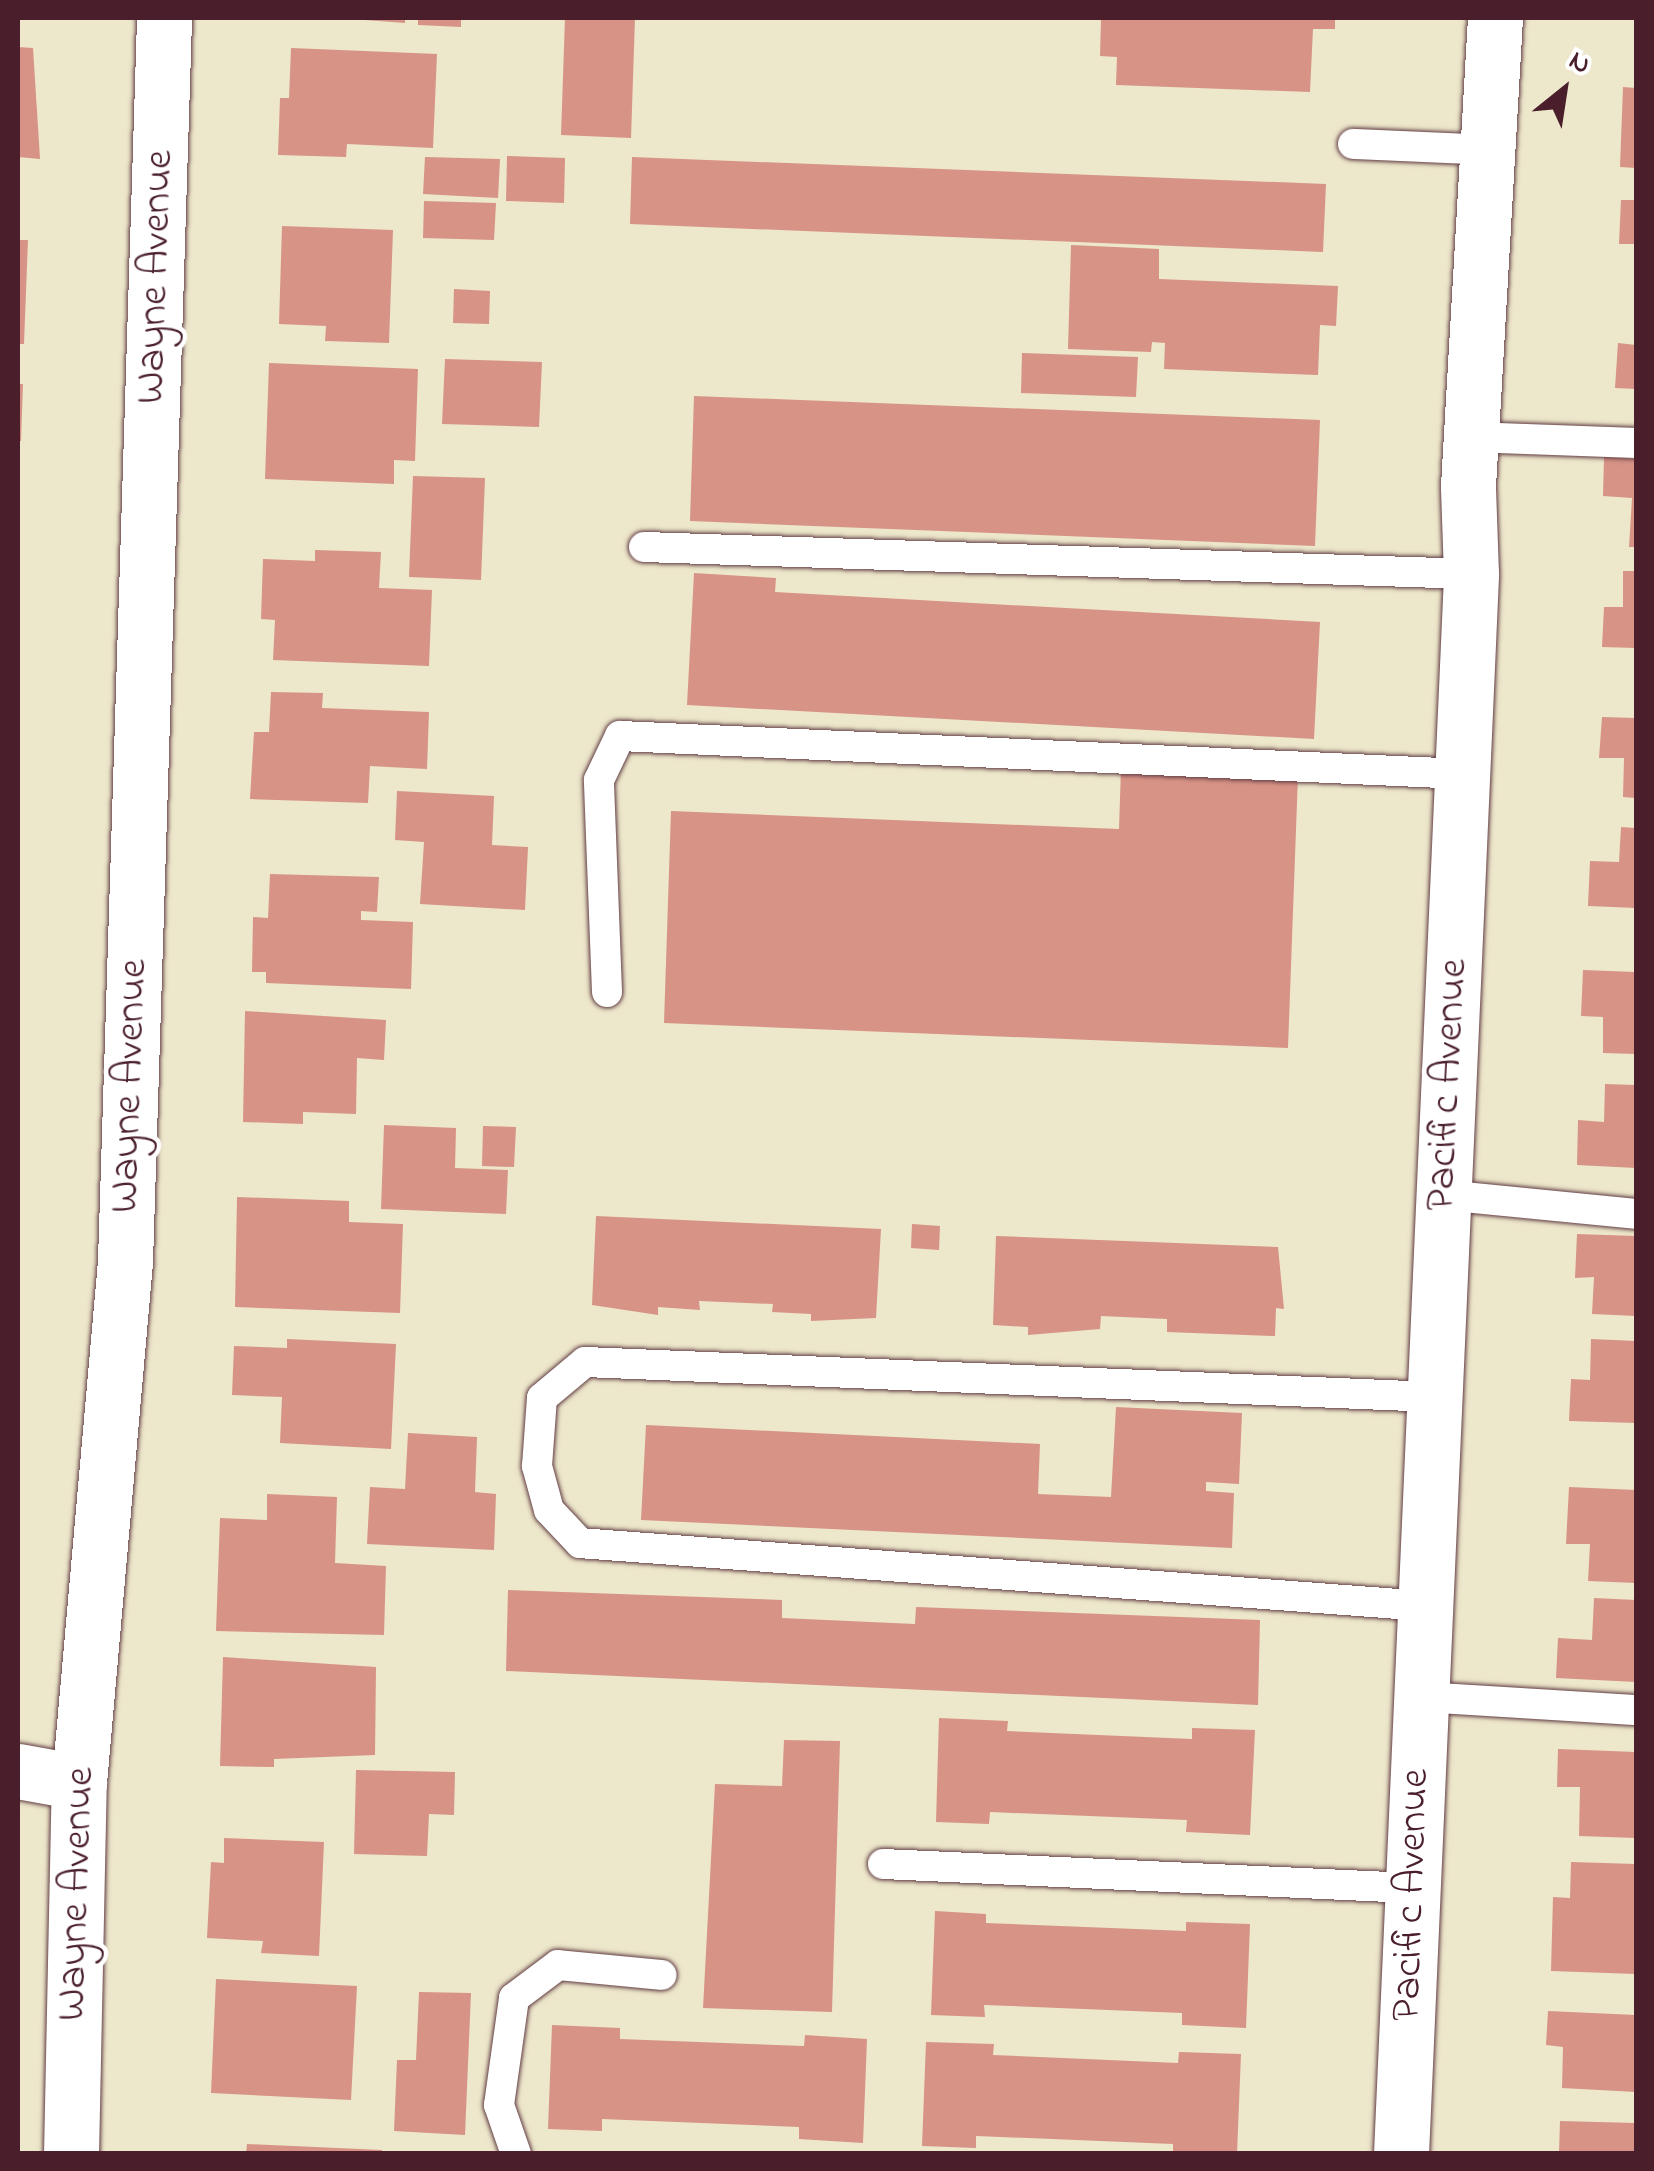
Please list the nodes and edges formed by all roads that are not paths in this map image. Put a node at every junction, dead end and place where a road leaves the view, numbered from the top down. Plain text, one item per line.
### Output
1 (164, 18) edge
2 (1495, 18) edge
3 (1353, 144) dead end
4 (1489, 150) junction
5 (1471, 436) junction
6 (1636, 443) edge
7 (644, 547) dead end
8 (1471, 574) junction
9 (1462, 774) junction
10 (606, 992) dead end
11 (1443, 1196) junction
12 (1636, 1214) edge
13 (1434, 1396) junction
14 (1425, 1606) junction
15 (1420, 1697) junction
16 (1636, 1710) edge
17 (18, 1771) edge
18 (78, 1782) junction
19 (883, 1864) dead end
20 (1412, 1888) junction
21 (662, 1975) dead end
22 (71, 2154) edge
23 (516, 2154) edge
24 (1401, 2154) edge

1 - 18 street, Wayne Avenue
2 - 4 street, Pacific Avenue
3 - 4 lane
4 - 5 street, Pacific Avenue
5 - 6 lane
5 - 8 street, Pacific Avenue
7 - 8 lane
8 - 9 street, Pacific Avenue
9 - 10 lane
9 - 11 street, Pacific Avenue
11 - 12 lane
11 - 13 street, Pacific Avenue
13 - 14 street, Pacific Avenue
13 - 14 lane
14 - 15 street, Pacific Avenue
15 - 16 lane
15 - 20 street, Pacific Avenue
17 - 18 street
18 - 22 street, Wayne Avenue
19 - 20 lane
20 - 24 street, Pacific Avenue
21 - 23 lane

